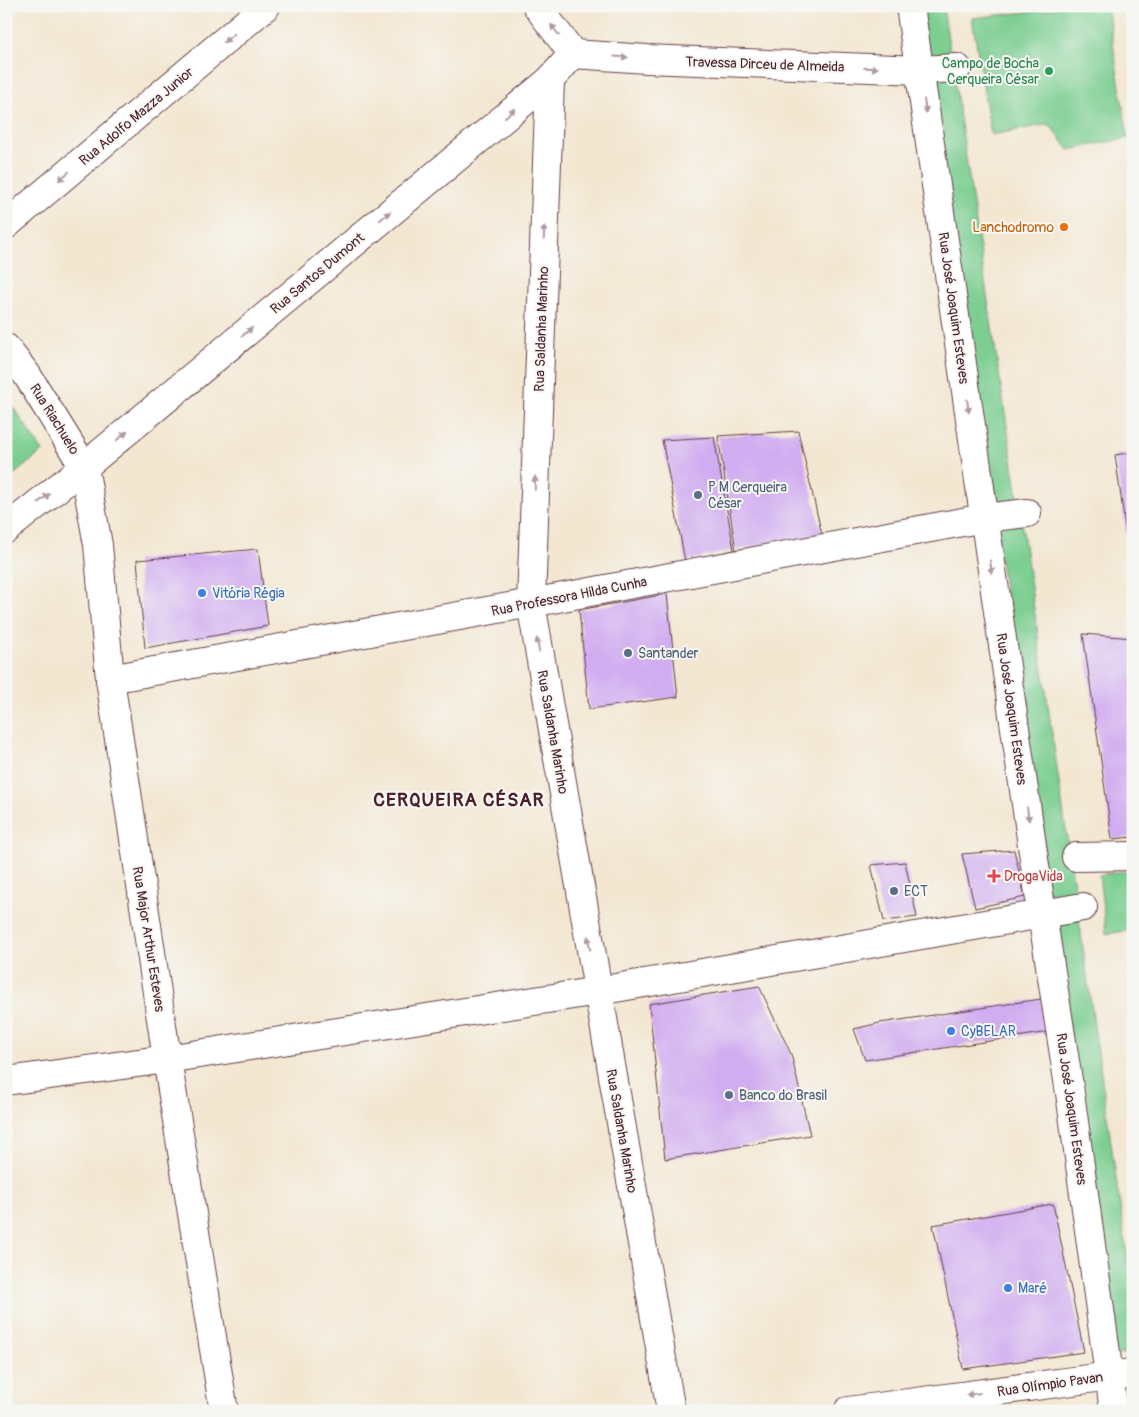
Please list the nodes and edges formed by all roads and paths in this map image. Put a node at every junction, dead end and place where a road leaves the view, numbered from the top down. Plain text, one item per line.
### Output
1 (266, 6) edge
2 (536, 6) edge
3 (910, 6) edge
4 (573, 54) junction
5 (957, 68) dead end
6 (920, 70) junction
7 (550, 80) junction
8 (6, 225) edge
9 (6, 348) edge
10 (84, 467) junction
11 (1027, 513) dead end
12 (984, 518) junction
13 (6, 529) edge
14 (531, 603) junction
15 (110, 679) junction
16 (1133, 856) edge
17 (1076, 858) dead end
18 (1083, 907) dead end
19 (1042, 914) junction
20 (598, 991) junction
21 (167, 1059) junction
22 (6, 1081) edge
23 (1121, 1374) edge
24 (224, 1411) edge
25 (671, 1411) edge
26 (848, 1411) edge
27 (1114, 1411) edge

1 -> 8 street, Rua Adolfo Mazza Junior
4 -> 2 street
3 - 6 street, Rua José Joaquim Esteves
4 -> 6 street, Travessa Dirceu de Almeida
4 - 7 street
5 - 6 street, Travessa Dirceu de Almeida
6 -> 12 street, Rua José Joaquim Esteves
10 -> 7 street, Rua Santos Dumont
14 -> 7 street, Rua Saldanha Marinho
9 - 10 street, Rua Riachuelo
13 -> 10 street, Rua Santos Dumont
10 - 15 street, Rua Major Arthur Esteves
11 - 12 street, Rua Professora Hilda Cunha
12 - 14 street, Rua Professora Hilda Cunha
12 -> 19 street, Rua José Joaquim Esteves
14 - 15 street, Rua Professora Hilda Cunha
20 -> 14 street, Rua Saldanha Marinho
15 - 21 street, Rua Major Arthur Esteves
16 - 17 street
18 - 19 street
19 - 20 street
19 - 23 street, Rua José Joaquim Esteves
20 - 21 street
20 - 25 street, Rua Saldanha Marinho
21 - 22 street
21 - 24 street, Rua Major Arthur Esteves
23 -> 26 street, Rua Olímpio Pavan
23 - 27 street, Rua José Joaquim Esteves

